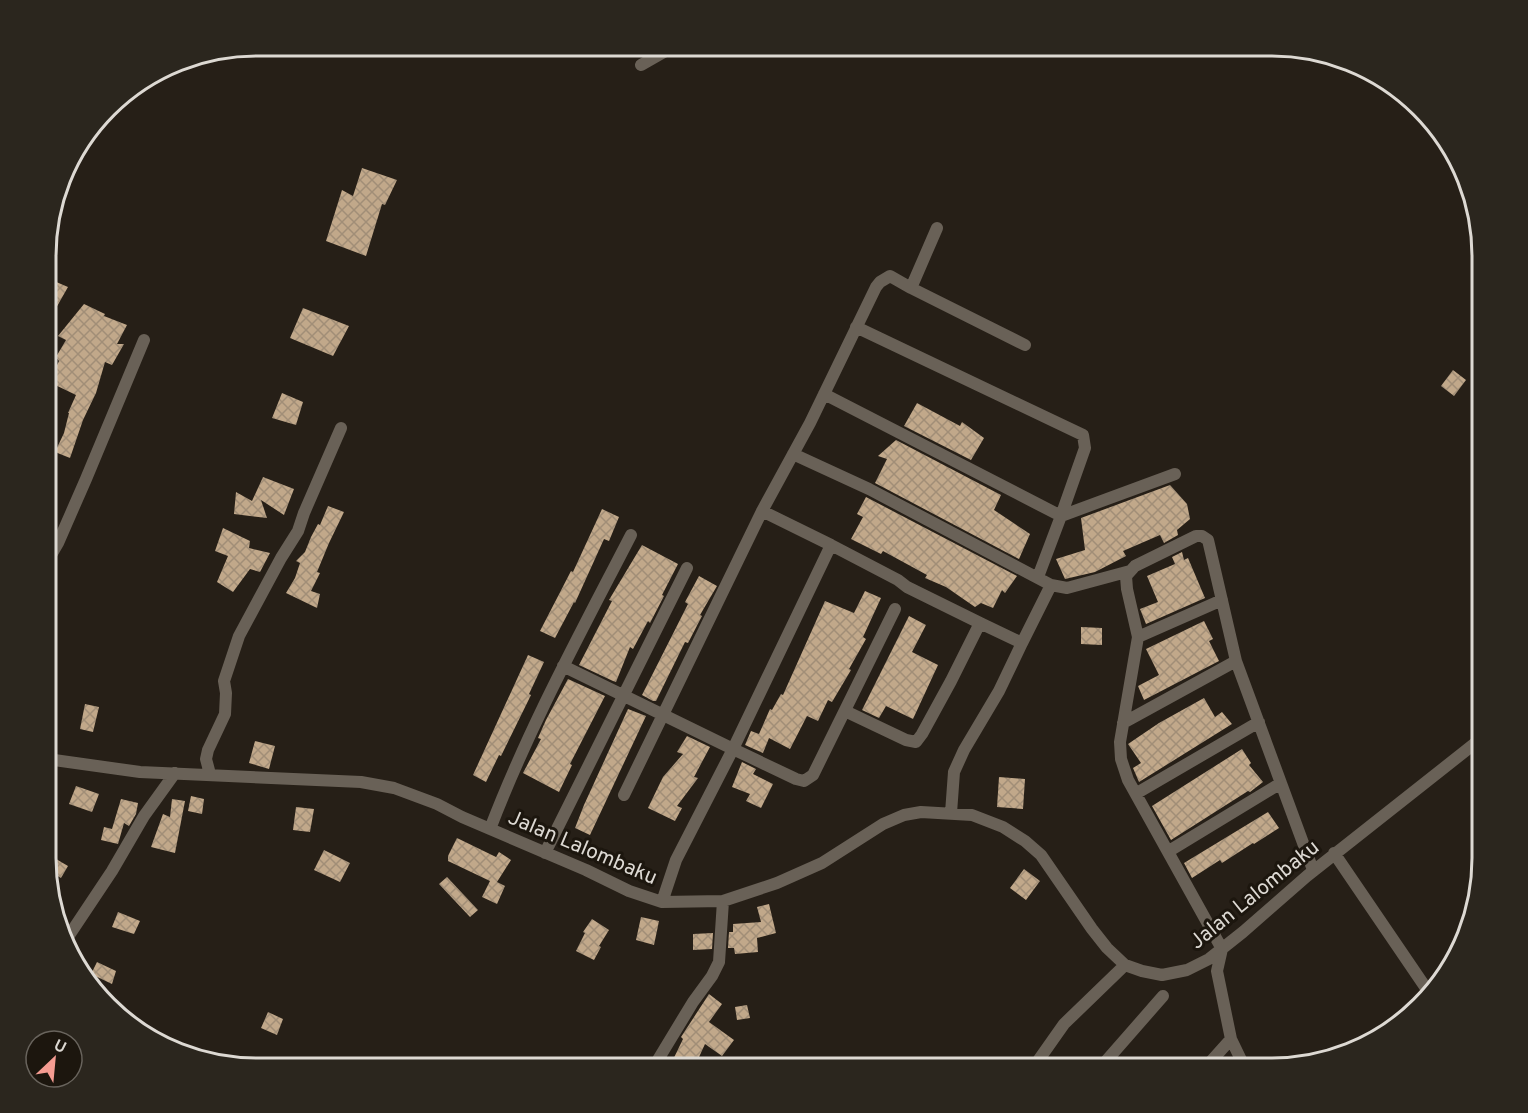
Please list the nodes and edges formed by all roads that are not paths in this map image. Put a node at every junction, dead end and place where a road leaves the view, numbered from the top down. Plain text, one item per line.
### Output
1 (657, 56) edge
2 (641, 65) dead end
3 (936, 228) dead end
4 (911, 288) junction
5 (856, 327) junction
6 (144, 340) dead end
7 (1025, 345) dead end
8 (824, 394) junction
9 (341, 428) dead end
10 (793, 454) junction
11 (1175, 474) dead end
12 (762, 511) junction
13 (1061, 516) junction
14 (631, 535) dead end
15 (56, 544) edge
16 (831, 545) junction
17 (687, 568) dead end
18 (1130, 571) junction
19 (1038, 578) junction
20 (1051, 585) junction
21 (1222, 600) junction
22 (895, 609) dead end
23 (980, 623) junction
24 (1138, 637) junction
25 (1022, 643) junction
26 (1236, 661) junction
27 (563, 666) junction
28 (624, 695) junction
29 (845, 711) junction
30 (662, 714) junction
31 (1259, 722) junction
32 (1123, 723) junction
33 (1472, 746) edge
34 (733, 749) junction
35 (56, 760) edge
36 (175, 773) junction
37 (210, 774) junction
38 (1281, 783) junction
39 (1137, 794) junction
40 (624, 795) dead end
41 (951, 813) junction
42 (490, 829) junction
43 (1169, 851) junction
44 (545, 853) junction
45 (1335, 853) junction
46 (1313, 870) junction
47 (723, 901) junction
48 (662, 902) junction
49 (71, 933) edge
50 (1222, 949) junction
51 (1125, 965) junction
52 (1425, 986) edge
53 (1163, 996) dead end
54 (1231, 1039) junction
55 (659, 1057) edge
56 (1042, 1058) edge
57 (1109, 1058) edge
58 (1214, 1058) edge
59 (1240, 1058) edge

1 - 2 street
3 - 4 street
4 - 5 street
4 - 7 street
5 - 8 street
5 - 13 street
6 - 15 street
8 - 10 street
8 - 13 street
9 - 37 street
10 - 12 street
10 - 19 street
11 - 13 street
12 - 16 street
12 - 30 street
13 - 19 street
14 - 27 street
16 - 23 street
16 - 34 street
17 - 28 street
18 - 20 street
18 - 21 street
18 - 24 street
19 - 20 street
20 - 25 street
21 - 24 street
21 - 26 street
22 - 29 street
23 - 25 street
23 - 29 street
24 - 32 street
25 - 41 street
26 - 31 street
26 - 32 street
27 - 28 street
27 - 42 street
28 - 30 street
28 - 44 street
29 - 34 street
30 - 34 street
30 - 40 street
31 - 38 street
31 - 39 street
32 - 39 street
33 - 45 street, Jalan Lalombaku
34 - 48 street
35 - 36 street, Jalan Lalombaku
36 - 37 street, Jalan Lalombaku
36 - 49 street
37 - 42 street, Jalan Lalombaku
38 - 43 street
38 - 46 street
39 - 43 street
41 - 47 street, Jalan Lalombaku
41 - 51 street, Jalan Lalombaku
42 - 44 street, Jalan Lalombaku
43 - 50 street
44 - 48 street, Jalan Lalombaku
45 - 46 street, Jalan Lalombaku
45 - 52 street
46 - 50 street, Jalan Lalombaku
47 - 48 street, Jalan Lalombaku
47 - 55 street
50 - 51 street, Jalan Lalombaku
50 - 54 street
51 - 56 street
53 - 57 street
54 - 58 street
54 - 59 street

